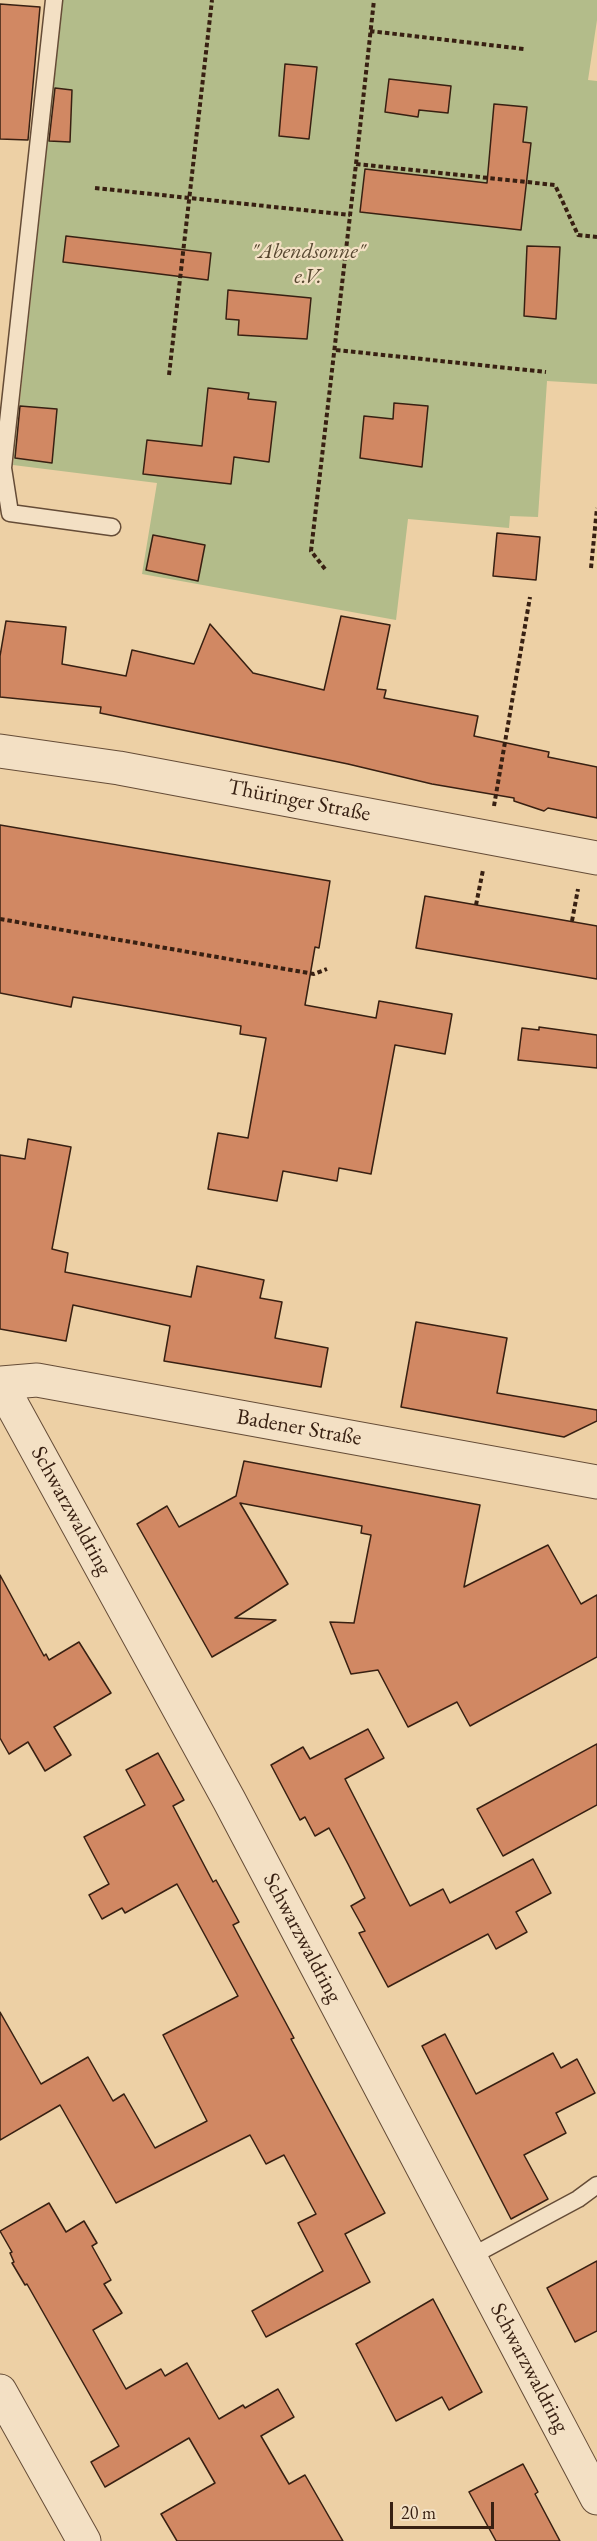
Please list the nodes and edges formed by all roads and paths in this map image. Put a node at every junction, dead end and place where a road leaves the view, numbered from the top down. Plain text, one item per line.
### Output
1 (54, 0) edge
2 (212, 0) edge
3 (374, 0) edge
4 (370, 31) junction
5 (524, 49) dead end
6 (356, 164) junction
7 (96, 188) dead end
8 (191, 198) junction
9 (351, 215) junction
10 (597, 237) edge
11 (336, 350) junction
12 (546, 372) dead end
13 (170, 375) dead end
14 (597, 508) edge
15 (112, 527) dead end
16 (591, 568) dead end
17 (325, 569) dead end
18 (530, 597) dead end
19 (0, 751) edge
20 (489, 837) junction
21 (597, 858) edge
22 (0, 919) edge
23 (327, 969) dead end
24 (0, 1383) edge
25 (597, 1482) edge
26 (597, 2185) edge
27 (470, 2257) junction
28 (0, 2391) edge
29 (597, 2498) edge
30 (84, 2541) edge

1 - 15 lane
2 - 8 path
3 - 4 path
4 - 5 path
4 - 6 path
6 - 9 path
6 - 10 path
7 - 8 path
8 - 9 path
8 - 13 path
9 - 11 path
11 - 12 path
11 - 17 path
14 - 16 path
18 - 20 path
19 - 20 street, Thüringer Straße
20 - 21 street, Thüringer Straße
22 - 23 path
24 - 25 street, Badener Straße
24 - 27 street, Schwarzwaldring
26 - 27 lane
27 - 29 street, Schwarzwaldring
28 - 30 street

